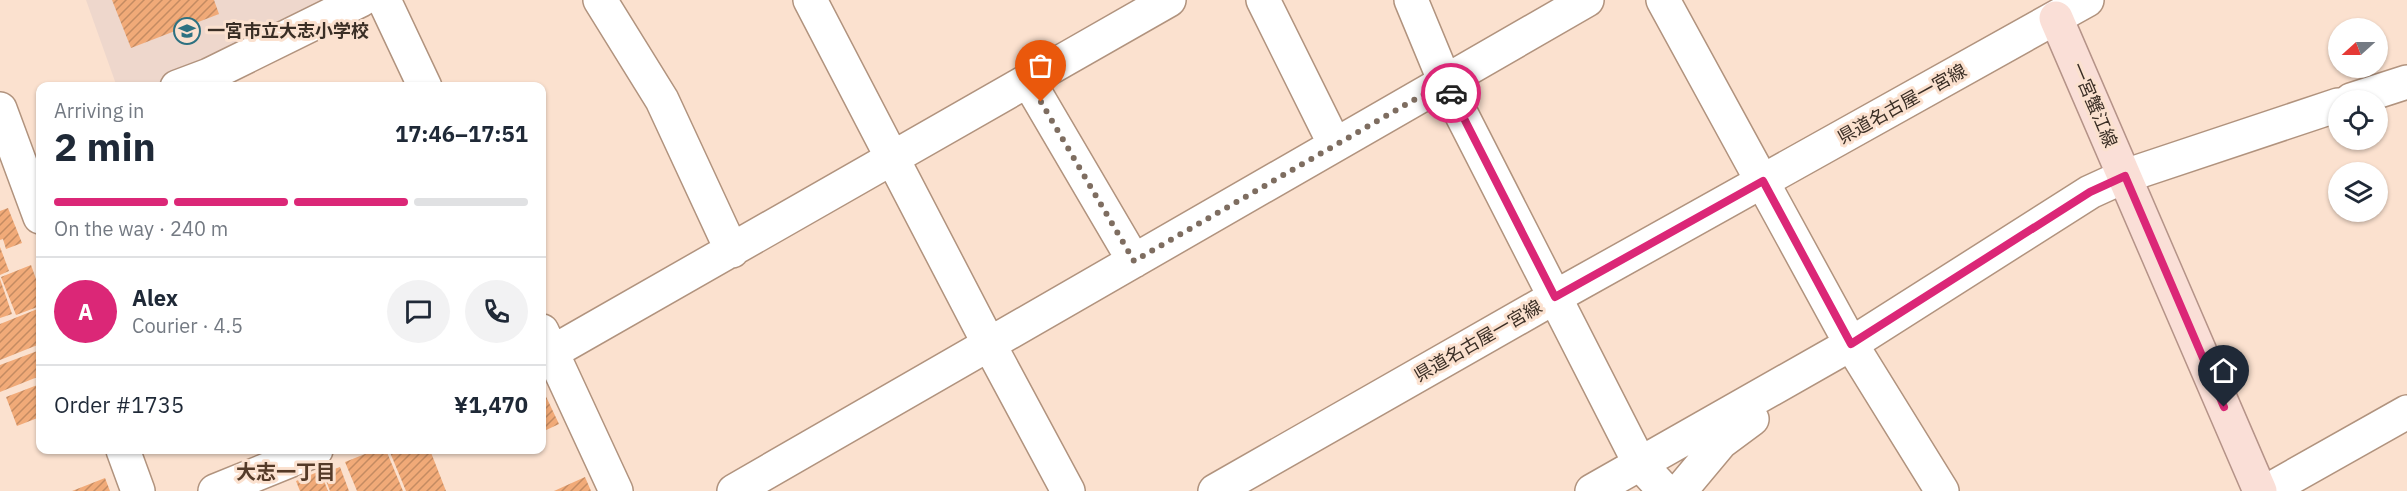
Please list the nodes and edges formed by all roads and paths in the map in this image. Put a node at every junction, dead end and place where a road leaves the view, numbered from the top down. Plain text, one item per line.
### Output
1 (362, 0) edge
2 (384, 0) edge
3 (600, 0) edge
4 (810, 0) edge
5 (1169, 0) edge
6 (1263, 0) edge
7 (1411, 0) edge
8 (1587, 0) edge
9 (1663, 0) edge
10 (2087, 0) edge
11 (2056, 18) junction
12 (190, 82) edge
13 (423, 82) edge
14 (1029, 82) junction
15 (1445, 82) junction
16 (2407, 82) edge
17 (2382, 90) edge
18 (2328, 108) edge
19 (0, 109) edge
20 (1335, 145) junction
21 (19, 148) edge
22 (893, 159) junction
23 (2125, 176) junction
24 (1763, 181) junction
25 (36, 204) edge
26 (732, 251) junction
27 (1134, 261) junction
28 (1555, 297) junction
29 (989, 344) junction
30 (1851, 344) junction
31 (546, 347) edge
32 (546, 350) edge
33 (2407, 412) edge
34 (124, 454) edge
35 (306, 454) edge
36 (1640, 464) junction
37 (138, 491) edge
38 (215, 491) edge
39 (616, 491) edge
40 (734, 491) edge
41 (1068, 491) edge
42 (1215, 491) edge
43 (1592, 491) edge
44 (1665, 491) edge
45 (1680, 491) edge
46 (1942, 491) edge
47 (2260, 491) edge
48 (2267, 491) edge

1 - 12 street
2 - 13 street
3 - 26 street
4 - 22 street
5 - 14 street
6 - 20 street
7 - 15 street
8 - 15 street
9 - 24 street
10 - 11 street, 県道名古屋一宮線
11 - 23 main road, 一宮蟹江線
11 - 24 street, 県道名古屋一宮線
14 - 22 street
14 - 27 street
15 - 20 street
15 - 28 street
16 - 17 street
18 - 23 street
19 - 21 street
20 - 27 street
21 - 25 street
22 - 26 street
22 - 29 street
23 - 30 street
23 - 47 main road, 一宮蟹江線
24 - 28 street, 県道名古屋一宮線
24 - 30 street
26 - 31 street
27 - 29 street
28 - 36 street
28 - 42 street, 県道名古屋一宮線
29 - 40 street
29 - 41 street
30 - 36 street
30 - 45 street
30 - 46 street
32 - 39 street
33 - 48 street
34 - 37 street
35 - 38 street
36 - 43 street
36 - 44 street

